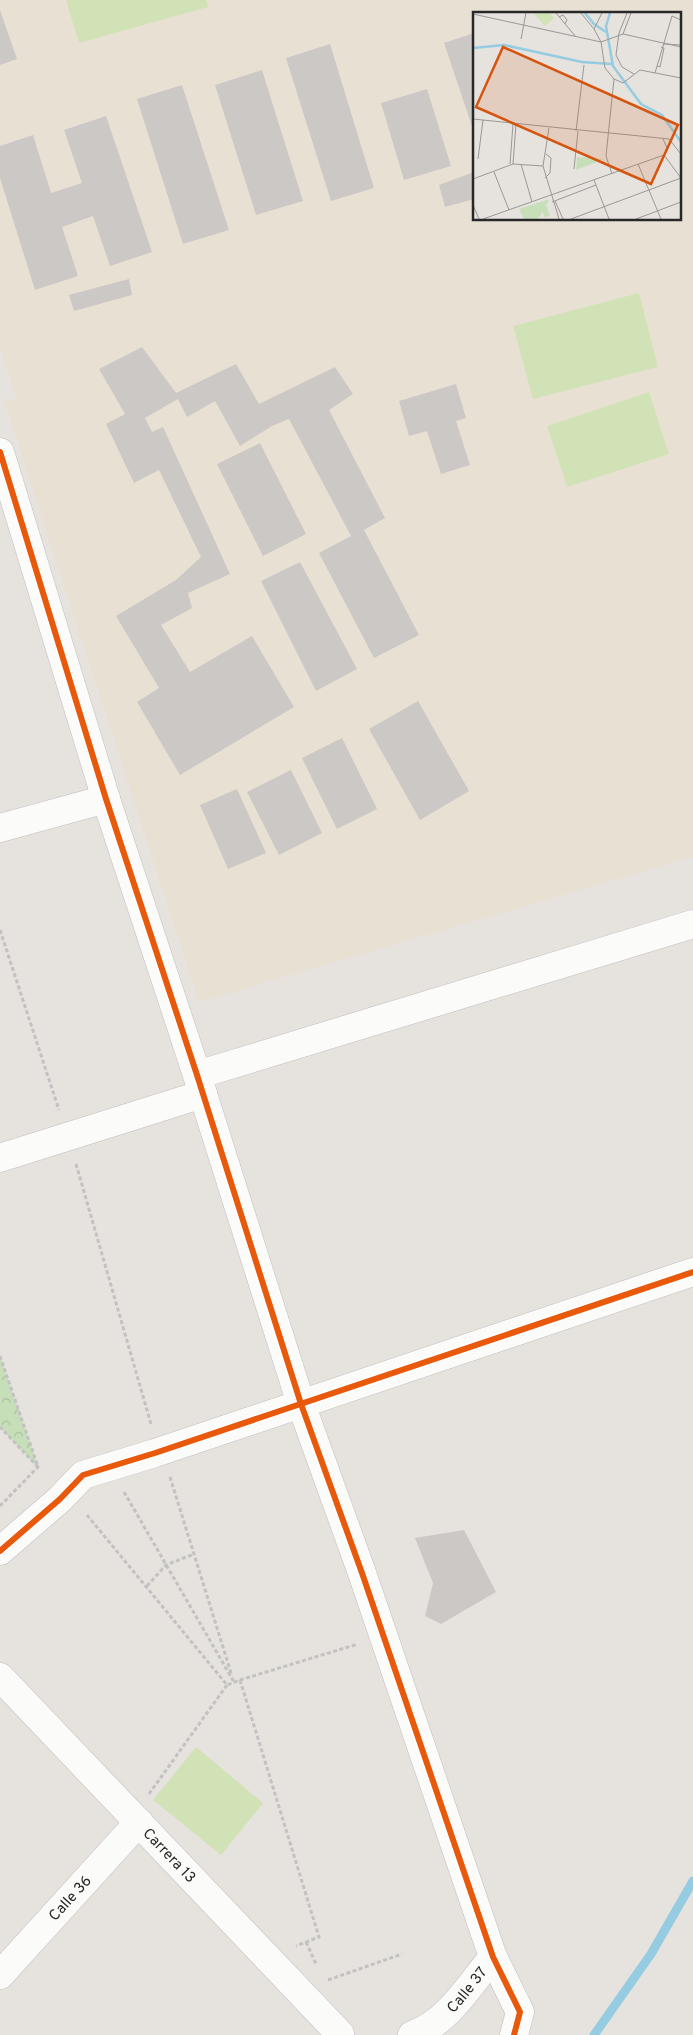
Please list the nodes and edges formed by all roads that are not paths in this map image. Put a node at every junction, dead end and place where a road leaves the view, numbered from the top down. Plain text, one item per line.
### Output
1 (1, 456) edge
2 (106, 799) junction
3 (0, 828) edge
4 (693, 924) edge
5 (200, 1085) junction
6 (0, 1158) edge
7 (693, 1272) edge
8 (301, 1404) junction
9 (0, 1551) edge
10 (0, 1677) edge
11 (139, 1822) junction
12 (493, 1957) junction
13 (0, 1975) edge
14 (343, 2035) edge
15 (412, 2035) edge
16 (514, 2035) edge

1 - 2 street
2 - 3 street
2 - 5 street
4 - 5 street
5 - 6 street
5 - 8 street
7 - 8 street
8 - 9 street
8 - 12 street
10 - 11 street, Carrera 13
11 - 13 street, Calle 36
11 - 14 street, Carrera 13
12 - 15 street, Calle 37
12 - 16 street

